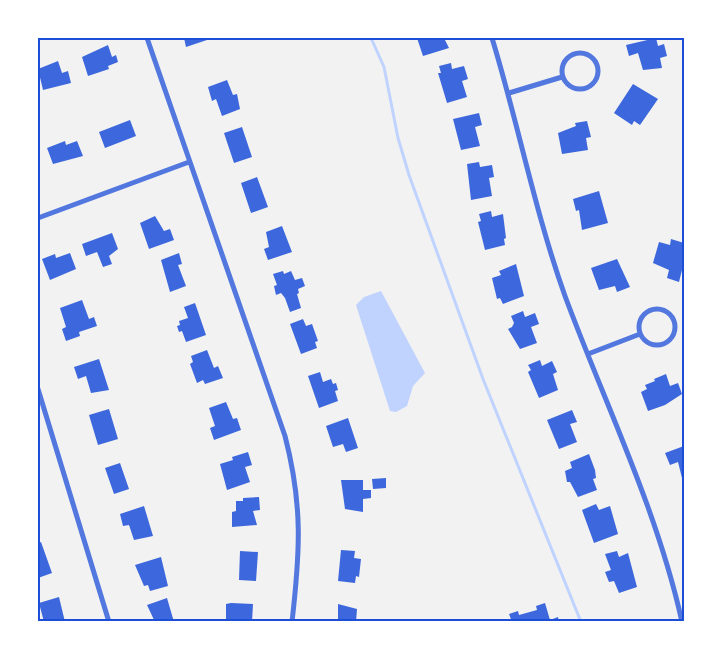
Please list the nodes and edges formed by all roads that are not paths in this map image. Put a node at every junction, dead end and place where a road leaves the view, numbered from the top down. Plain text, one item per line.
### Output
1 (147, 38) edge
2 (492, 38) edge
3 (562, 77) junction
4 (509, 93) junction
5 (189, 162) junction
6 (38, 218) edge
7 (640, 334) junction
8 (588, 354) junction
9 (38, 389) edge
10 (109, 621) edge
11 (292, 621) edge
12 (682, 621) edge

1 - 5 street
2 - 4 street
3 - 3 street
3 - 4 street
4 - 8 street
5 - 6 street
5 - 11 street
7 - 7 street
7 - 8 street
8 - 12 street
9 - 10 street

